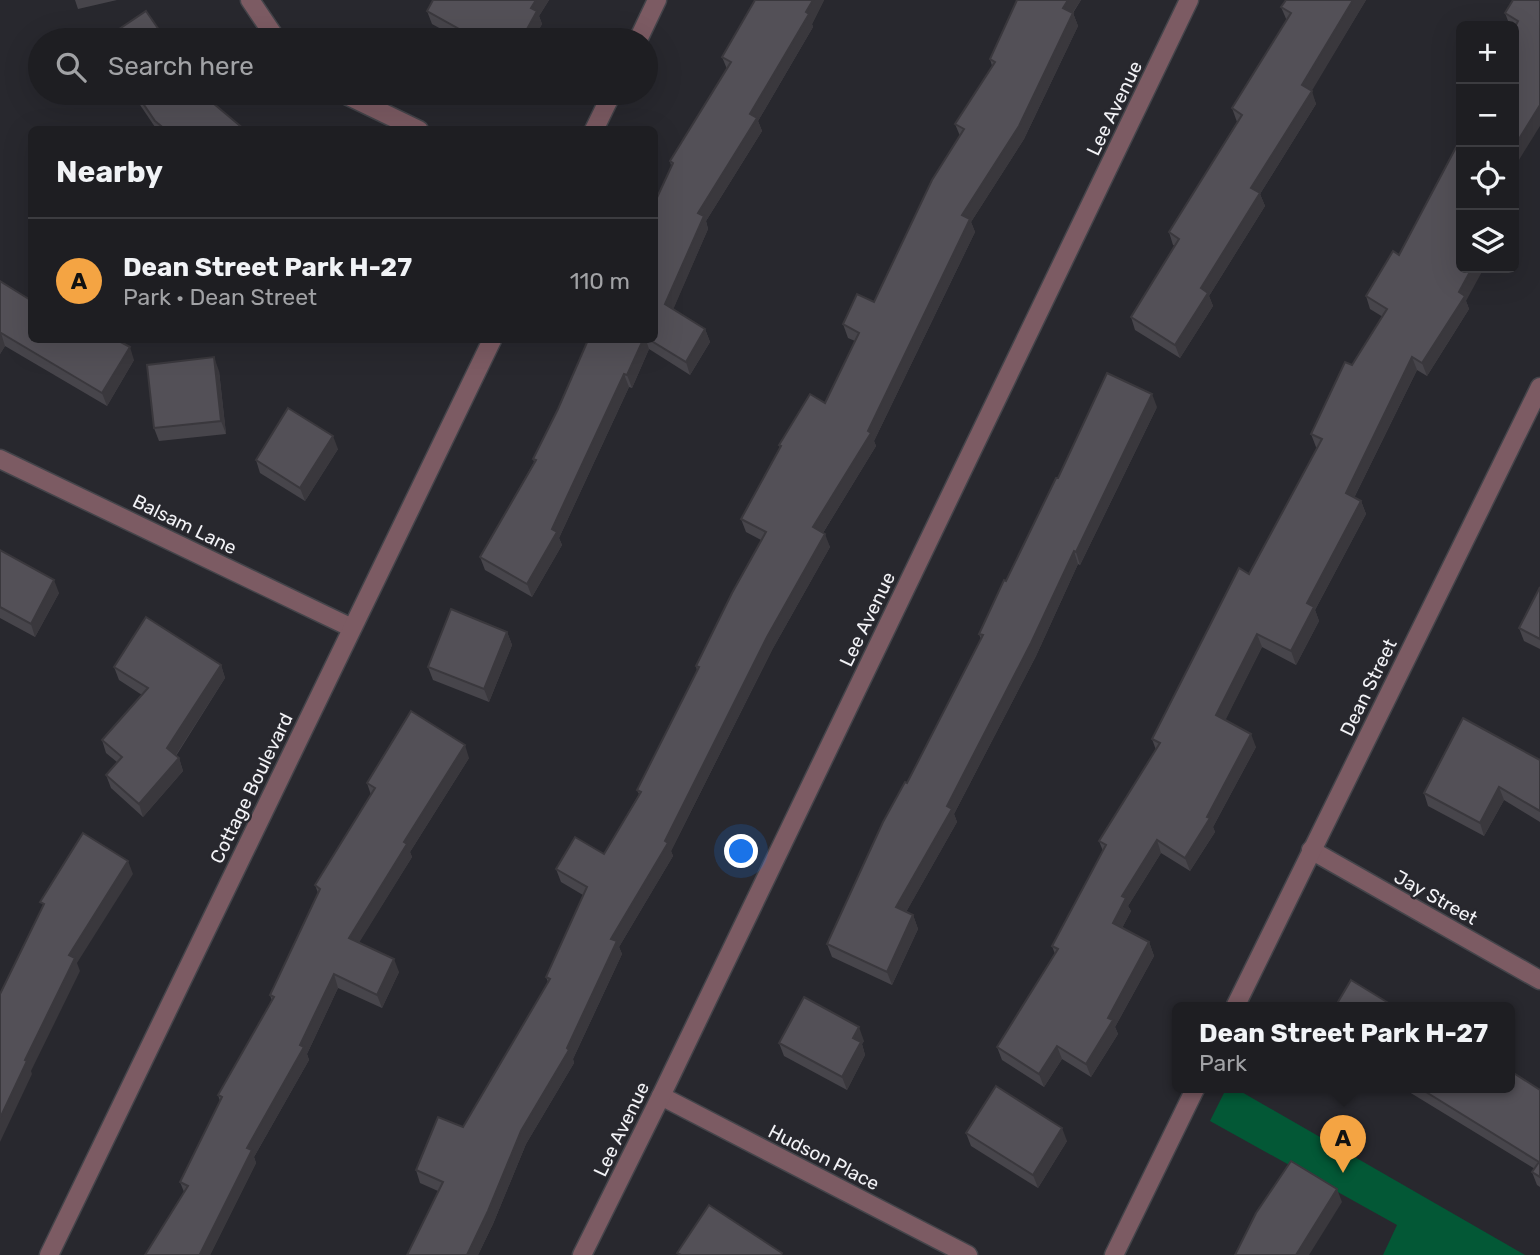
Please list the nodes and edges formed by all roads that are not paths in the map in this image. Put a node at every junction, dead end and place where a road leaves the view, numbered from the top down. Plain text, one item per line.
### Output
1 (250, 0) edge
2 (657, 0) edge
3 (1189, 0) edge
4 (269, 28) edge
5 (644, 28) edge
6 (367, 105) edge
7 (606, 105) edge
8 (411, 126) edge
9 (596, 126) edge
10 (491, 343) edge
11 (1540, 387) edge
12 (1524, 420) junction
13 (1540, 430) edge
14 (0, 459) edge
15 (352, 628) junction
16 (1311, 850) junction
17 (1540, 980) edge
18 (1237, 1002) edge
19 (1193, 1093) edge
20 (661, 1096) junction
21 (49, 1255) edge
22 (582, 1255) edge
23 (968, 1255) edge
24 (1114, 1255) edge

1 - 4 street
2 - 5 street
3 - 20 street, Lee Avenue
6 - 8 street
7 - 9 street
10 - 15 street, Cottage Boulevard
11 - 12 street, Dean Street
12 - 13 street
12 - 16 street, Dean Street
14 - 15 street, Balsam Lane
15 - 21 street, Cottage Boulevard
16 - 17 street, Jay Street
16 - 18 street, Dean Street
19 - 24 street
20 - 22 street, Lee Avenue
20 - 23 street, Hudson Place

